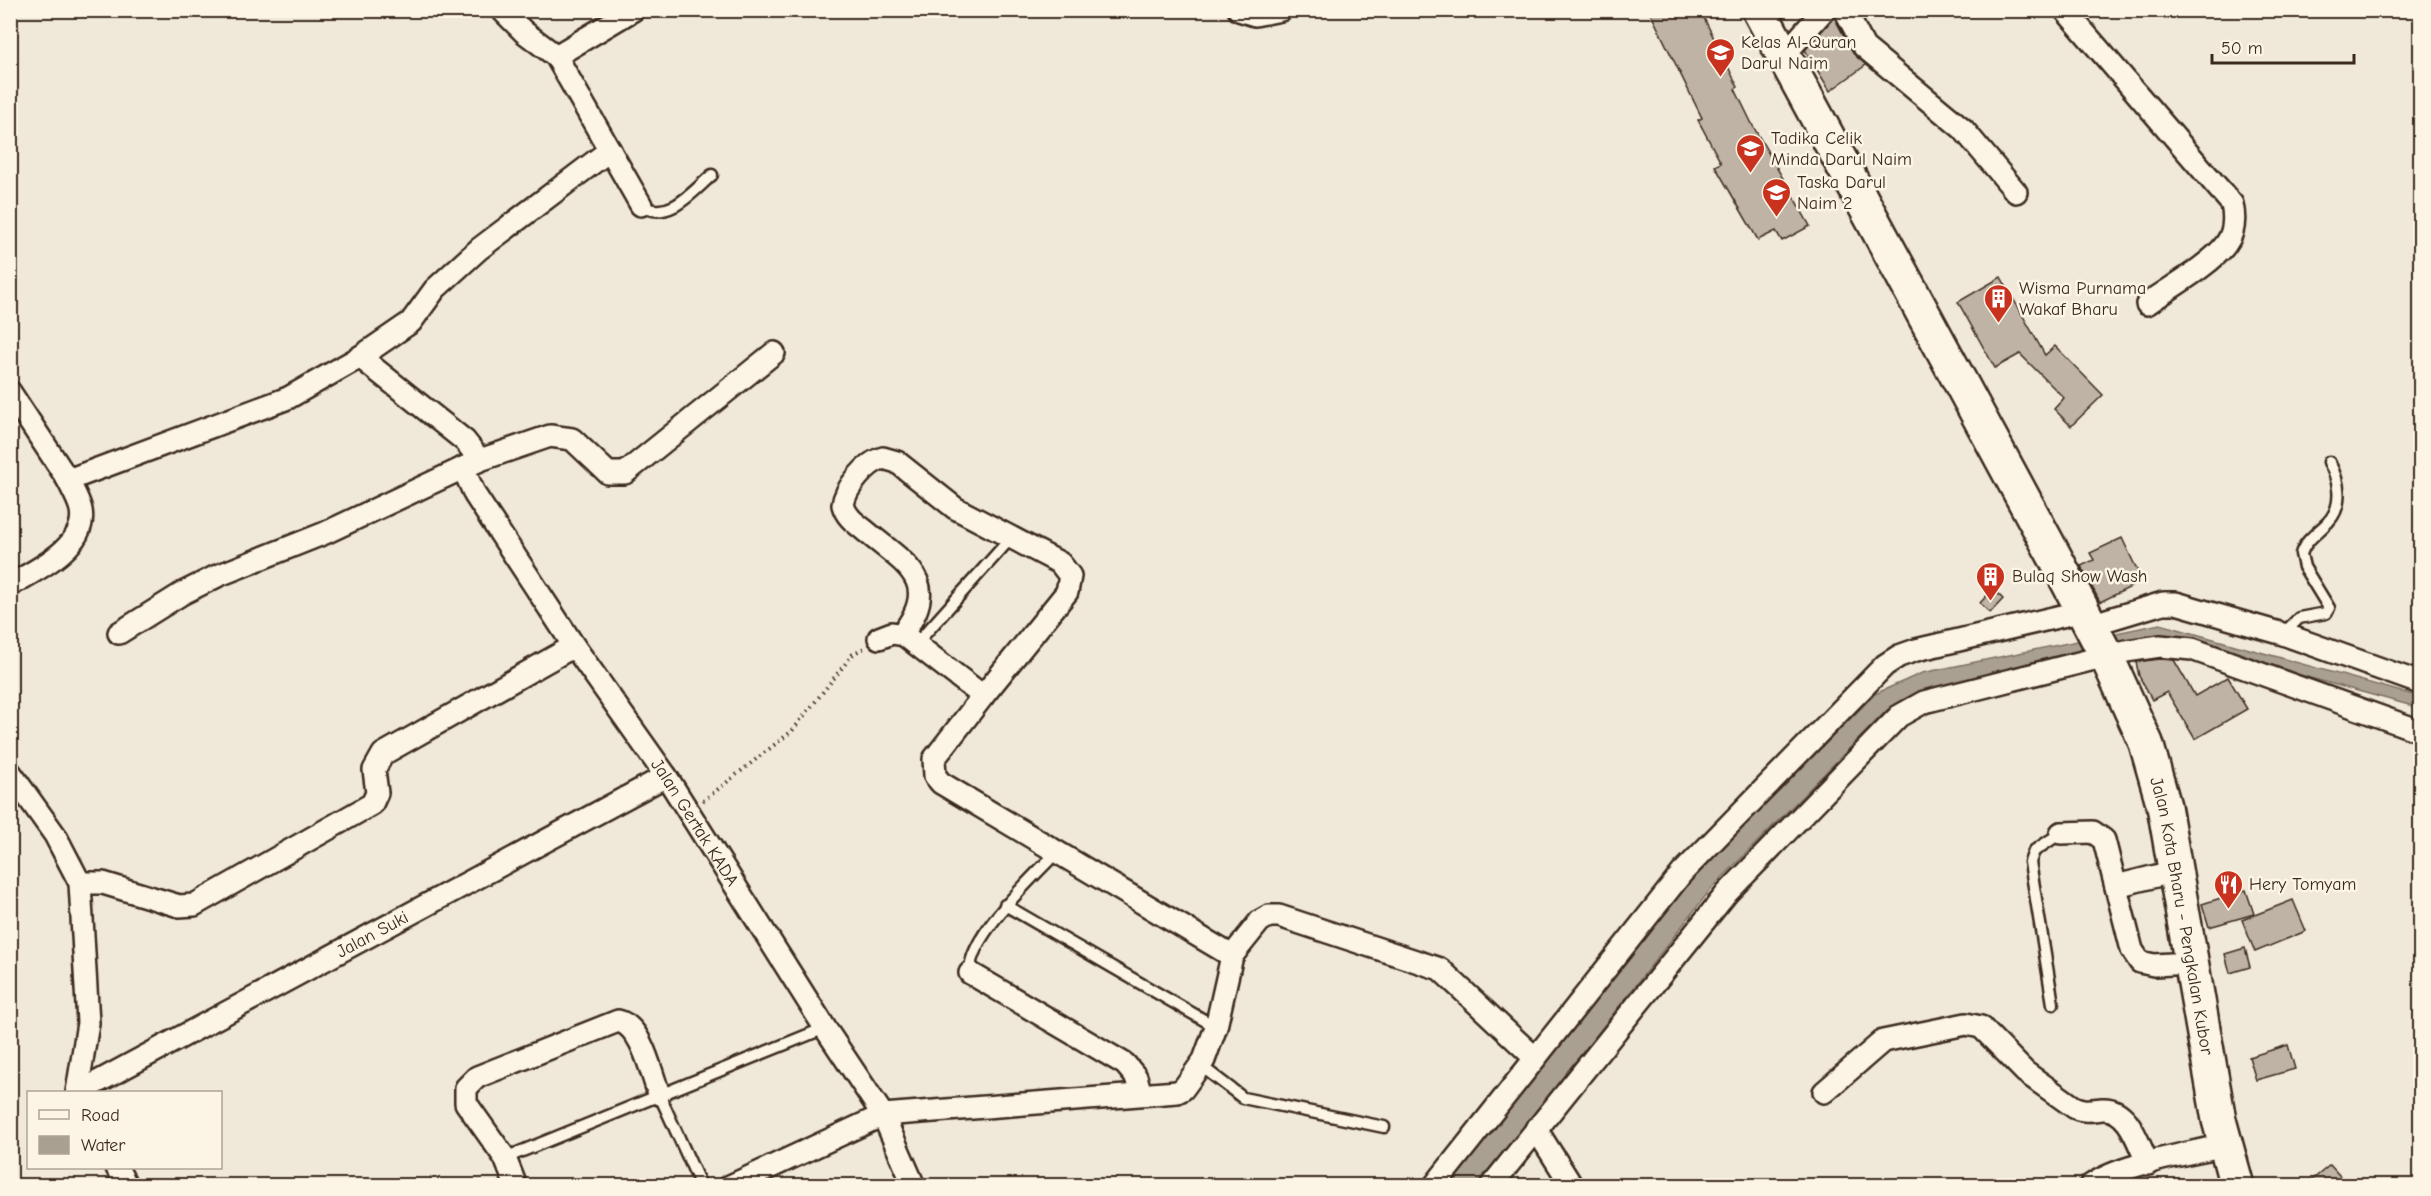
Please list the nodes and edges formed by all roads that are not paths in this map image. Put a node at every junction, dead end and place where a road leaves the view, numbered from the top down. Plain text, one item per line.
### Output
1 (502, 10) edge
2 (633, 10) edge
3 (1239, 10) edge
4 (1281, 10) edge
5 (1759, 10) edge
6 (1824, 10) edge
7 (1845, 10) edge
8 (2065, 10) edge
9 (1784, 55) junction
10 (556, 56) junction
11 (610, 150) junction
12 (712, 175) dead end
13 (2016, 192) dead end
14 (641, 205) joint
15 (2147, 304) dead end
16 (774, 353) dead end
17 (360, 357) junction
18 (10, 392) edge
19 (2329, 462) dead end
20 (471, 464) junction
21 (68, 480) junction
22 (1010, 539) junction
23 (10, 585) edge
24 (2087, 618) junction
25 (119, 633) dead end
26 (2283, 634) junction
27 (879, 638) road end
28 (909, 639) junction
29 (574, 646) junction
30 (2106, 655) junction
31 (2421, 683) edge
32 (983, 696) junction
33 (2421, 732) edge
34 (10, 772) edge
35 (666, 776) junction
36 (2061, 833) joint
37 (1057, 852) junction
38 (2176, 871) junction
39 (80, 883) junction
40 (2116, 886) junction
41 (1005, 905) junction
42 (1232, 956) junction
43 (2190, 963) junction
44 (970, 973) joint
45 (2053, 1004) dead end
46 (1216, 1027) junction
47 (825, 1028) junction
48 (1535, 1058) junction
49 (1200, 1065) junction
50 (78, 1091) edge
51 (80, 1091) edge
52 (1824, 1092) dead end
53 (659, 1094) junction
54 (1141, 1094) junction
55 (884, 1116) junction
56 (1384, 1127) dead end
57 (1536, 1130) junction
58 (2225, 1145) junction
59 (505, 1158) junction
60 (2148, 1164) junction
61 (118, 1169) edge
62 (127, 1185) edge
63 (516, 1185) edge
64 (701, 1185) edge
65 (730, 1185) edge
66 (914, 1185) edge
67 (1434, 1185) edge
68 (1491, 1185) edge
69 (1572, 1185) edge
70 (2090, 1185) edge
71 (2237, 1185) edge

1 - 10 street
2 - 10 street
3 - 4 street
5 - 9 main road, Jalan Kota Bharu - Pengkalan Kubor
6 - 9 street
7 - 13 street
8 - 15 street
9 - 24 main road, Jalan Kota Bharu - Pengkalan Kubor
10 - 11 street
11 - 14 street
11 - 17 street
12 - 14 lane
16 - 20 street
17 - 20 street, Jalan Gertak KADA
17 - 21 street
18 - 21 street
19 - 26 lane
20 - 25 street
20 - 29 street, Jalan Gertak KADA
21 - 23 street
22 - 28 lane
22 - 28 street
22 - 32 street
24 - 26 street
24 - 30 main road, Jalan Kota Bharu - Pengkalan Kubor
24 - 48 street
26 - 31 street
27 - 28 street
28 - 32 street
29 - 35 street, Jalan Gertak KADA
29 - 39 street
30 - 33 street
30 - 38 main road, Jalan Kota Bharu - Pengkalan Kubor
30 - 57 street
32 - 37 street
34 - 39 street
35 - 47 street, Jalan Gertak KADA
35 - 51 street, Jalan Suki
36 - 40 street
36 - 45 lane
37 - 41 lane
37 - 42 street
38 - 40 street
38 - 43 main road, Jalan Kota Bharu - Pengkalan Kubor
39 - 50 street
40 - 43 street
41 - 44 lane
41 - 46 lane
42 - 46 street
42 - 48 street
43 - 58 main road, Jalan Kota Bharu - Pengkalan Kubor
44 - 54 street
46 - 49 street
47 - 53 lane
47 - 55 street, Jalan Gertak KADA
48 - 67 street
49 - 54 street
49 - 56 lane
52 - 60 street
53 - 59 lane
53 - 59 street
53 - 64 lane
54 - 55 street
55 - 65 street
55 - 66 street, Jalan Gertak KADA
57 - 68 street
57 - 69 street
58 - 60 street
58 - 71 main road, Jalan Kota Bharu - Pengkalan Kubor
59 - 63 street
60 - 70 street
61 - 62 street

